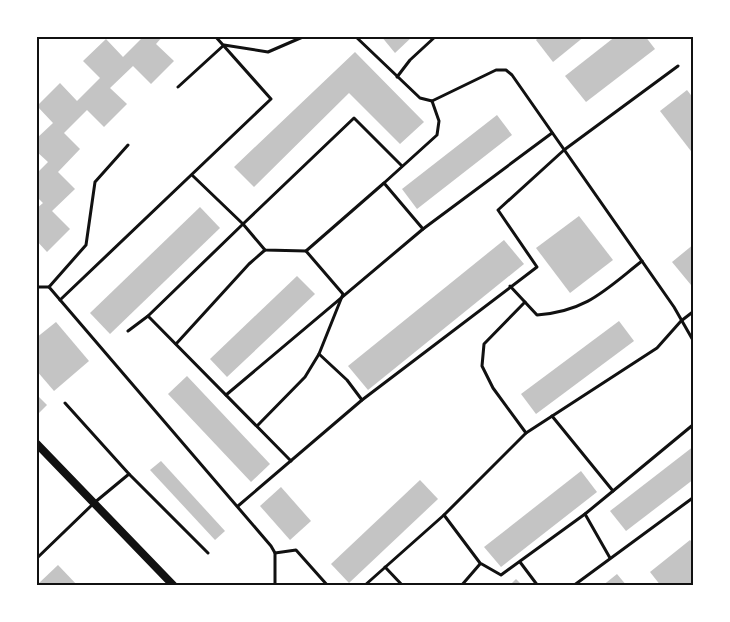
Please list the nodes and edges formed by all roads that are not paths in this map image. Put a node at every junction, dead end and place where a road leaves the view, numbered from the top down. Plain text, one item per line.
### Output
1 (215, 36) edge
2 (305, 36) edge
3 (355, 36) edge
4 (436, 36) edge
5 (224, 45) junction
6 (678, 66) dead end
7 (397, 77) junction
8 (178, 87) dead end
9 (432, 101) junction
10 (552, 133) junction
11 (128, 145) dead end
12 (564, 150) junction
13 (402, 166) junction
14 (192, 176) junction
15 (384, 183) junction
16 (243, 224) junction
17 (424, 229) junction
18 (265, 250) junction
19 (306, 251) junction
20 (642, 261) junction
21 (510, 286) junction
22 (36, 287) edge
23 (49, 287) junction
24 (343, 294) junction
25 (60, 300) junction
26 (525, 302) junction
27 (694, 311) edge
28 (148, 316) junction
29 (681, 321) junction
30 (128, 331) dead end
31 (694, 342) edge
32 (176, 344) junction
33 (319, 354) junction
34 (226, 394) junction
35 (362, 400) junction
36 (65, 403) dead end
37 (552, 416) junction
38 (694, 424) edge
39 (257, 426) junction
40 (526, 433) junction
41 (36, 443) edge
42 (291, 461) junction
43 (129, 474) junction
44 (613, 491) junction
45 (694, 497) edge
46 (94, 503) junction
47 (238, 506) junction
48 (585, 514) junction
49 (444, 515) junction
50 (208, 553) dead end
51 (275, 553) junction
52 (610, 558) junction
53 (36, 559) edge
54 (520, 562) junction
55 (480, 563) junction
56 (385, 567) junction
57 (174, 586) edge
58 (275, 586) edge
59 (328, 586) edge
60 (364, 586) edge
61 (403, 586) edge
62 (461, 586) edge
63 (538, 586) edge
64 (573, 586) edge

1 - 5 lane
2 - 5 lane
3 - 7 lane
4 - 7 lane
5 - 8 lane
5 - 14 lane
6 - 12 lane
7 - 9 lane
9 - 10 lane
9 - 13 lane
10 - 12 lane
10 - 17 lane
11 - 23 lane
12 - 20 lane
12 - 21 lane
13 - 15 lane
13 - 16 lane
14 - 16 lane
14 - 25 lane
15 - 17 lane
15 - 19 lane
16 - 18 lane
16 - 28 lane
17 - 24 lane
18 - 19 lane
18 - 32 lane
19 - 24 lane
20 - 26 lane
20 - 29 lane
21 - 26 lane
21 - 35 lane
22 - 23 lane
23 - 25 lane
24 - 33 lane
24 - 34 lane
25 - 47 lane
26 - 40 lane
27 - 29 lane
28 - 30 lane
28 - 32 lane
29 - 31 lane
29 - 37 lane
32 - 34 lane
33 - 35 lane
33 - 39 lane
34 - 39 lane
35 - 42 lane
36 - 43 lane
37 - 40 lane
37 - 44 lane
38 - 44 lane
39 - 42 lane
40 - 49 lane
41 - 46 street
42 - 47 lane
43 - 46 lane
43 - 50 lane
44 - 48 lane
45 - 52 lane
46 - 53 lane
46 - 57 street
47 - 51 lane
48 - 52 lane
48 - 54 lane
49 - 55 lane
49 - 56 lane
51 - 58 lane
51 - 59 lane
52 - 64 lane
54 - 55 lane
54 - 63 lane
55 - 62 lane
56 - 60 lane
56 - 61 lane

